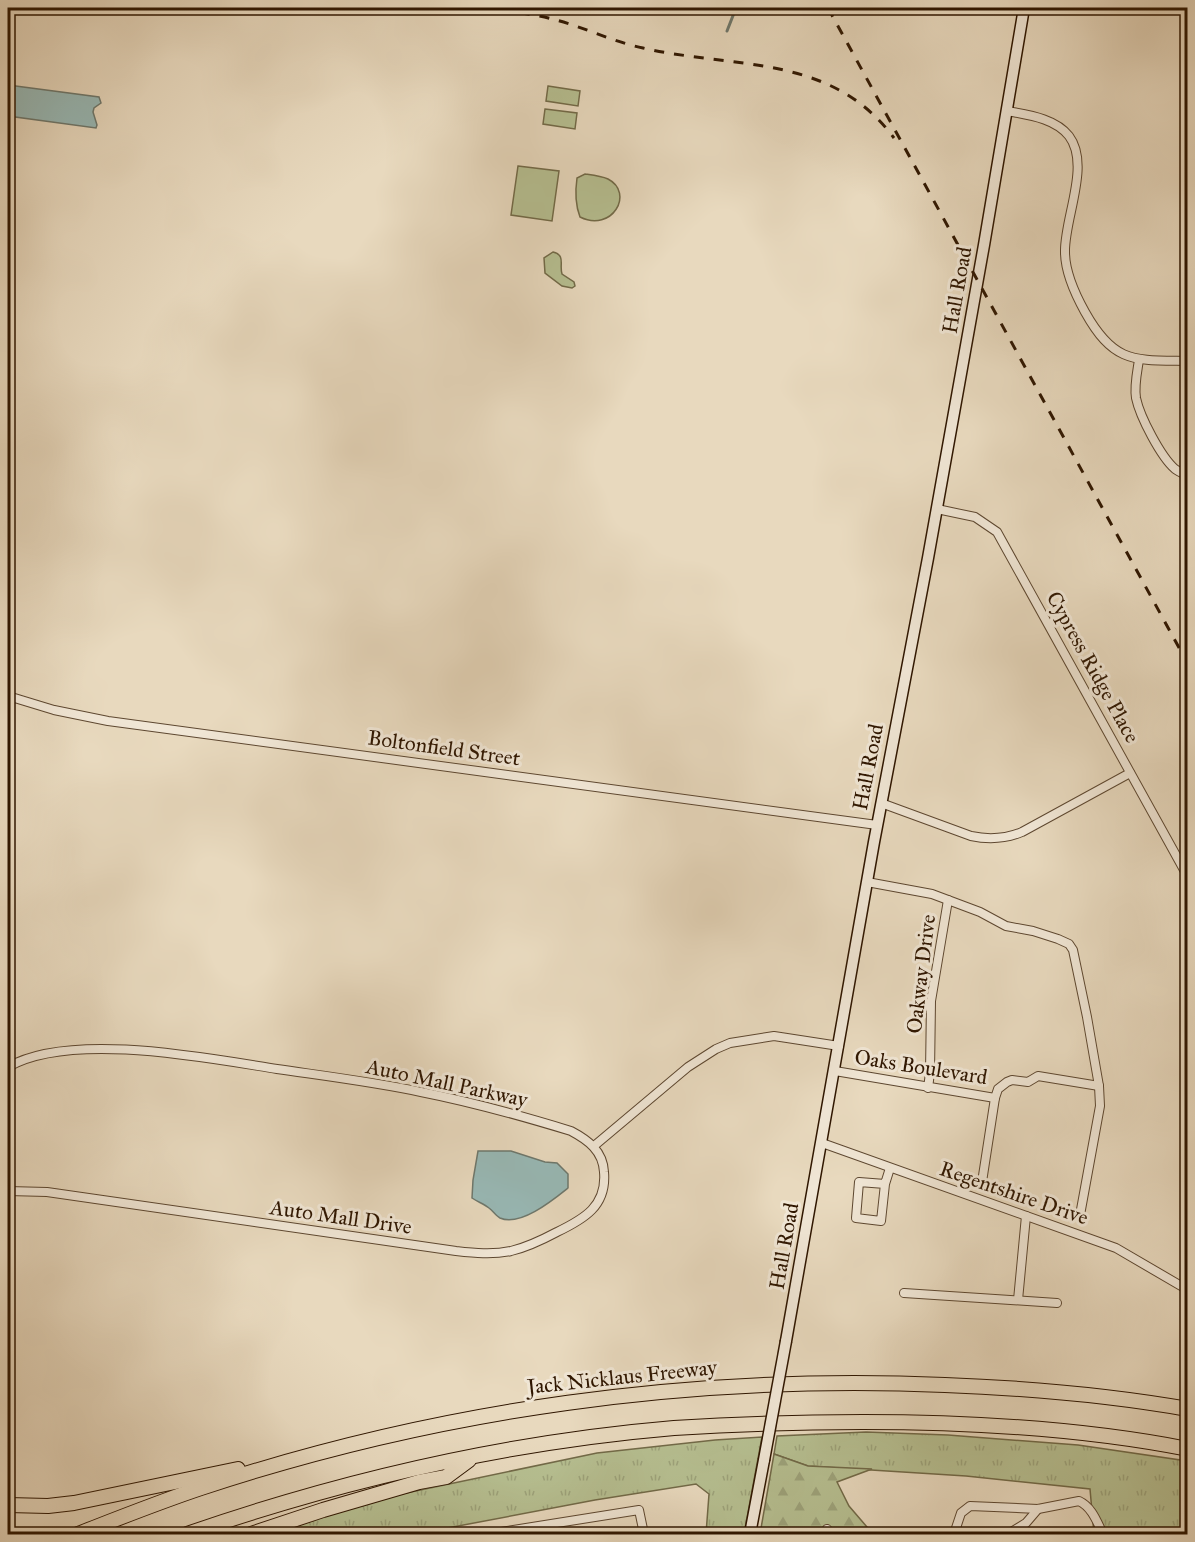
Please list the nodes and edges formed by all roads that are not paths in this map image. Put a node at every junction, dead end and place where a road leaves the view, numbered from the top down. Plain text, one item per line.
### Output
1 (1024, 8) edge
2 (1007, 111) junction
3 (1139, 360) junction
4 (1188, 361) edge
5 (1188, 476) edge
6 (937, 509) junction
7 (8, 696) edge
8 (1130, 773) junction
9 (881, 803) junction
10 (877, 825) junction
11 (1188, 878) edge
12 (867, 882) junction
13 (948, 900) junction
14 (839, 1046) junction
15 (8, 1067) edge
16 (835, 1071) junction
17 (1099, 1086) junction
18 (928, 1088) junction
19 (995, 1098) junction
20 (822, 1143) junction
21 (594, 1146) junction
22 (890, 1168) junction
23 (982, 1182) dead end
24 (885, 1185) junction
25 (8, 1191) edge
26 (1080, 1215) dead end
27 (1026, 1216) junction
28 (1188, 1290) edge
29 (904, 1293) dead end
30 (1018, 1300) junction
31 (1057, 1302) dead end
32 (1188, 1409) edge
33 (1188, 1449) edge
34 (308, 1456) junction
35 (472, 1458) junction
36 (8, 1504) edge
37 (1038, 1509) junction
38 (78, 1534) edge
39 (187, 1534) edge
40 (251, 1534) edge
41 (488, 1534) edge
42 (644, 1534) edge
43 (750, 1534) edge
44 (954, 1534) edge
45 (1008, 1534) edge
46 (1103, 1534) edge

1 - 2 main road, Hall Road
2 - 3 street
2 - 6 main road, Hall Road
3 - 4 street
3 - 5 street
6 - 8 street, Cypress Ridge Place
6 - 9 main road, Hall Road
7 - 10 street, Boltonfield Street
8 - 9 street
8 - 11 street, Cypress Ridge Place
9 - 10 main road, Hall Road
10 - 12 main road, Hall Road
12 - 13 street
12 - 14 main road, Hall Road
13 - 17 street
13 - 18 street, Oakway Drive
14 - 16 main road, Hall Road
14 - 21 street
15 - 21 street, Auto Mall Parkway
16 - 18 street, Oaks Boulevard
16 - 20 main road, Hall Road
17 - 19 street, Oaks Boulevard
17 - 26 street
18 - 19 street, Oaks Boulevard
19 - 23 street
20 - 22 street, Regentshire Drive
20 - 43 main road, Hall Road, bridge
21 - 25 street, Auto Mall Drive
22 - 24 street
22 - 27 street, Regentshire Drive
24 - 24 street
27 - 28 street, Regentshire Drive
27 - 30 street
29 - 30 street
30 - 31 street
32 - 34 highway, Jack Nicklaus Freeway
33 - 35 highway
34 - 36 highway
34 - 38 highway, Jack Nicklaus Freeway
35 - 39 highway
35 - 40 highway
37 - 44 street
37 - 45 street
37 - 46 street
41 - 42 street

